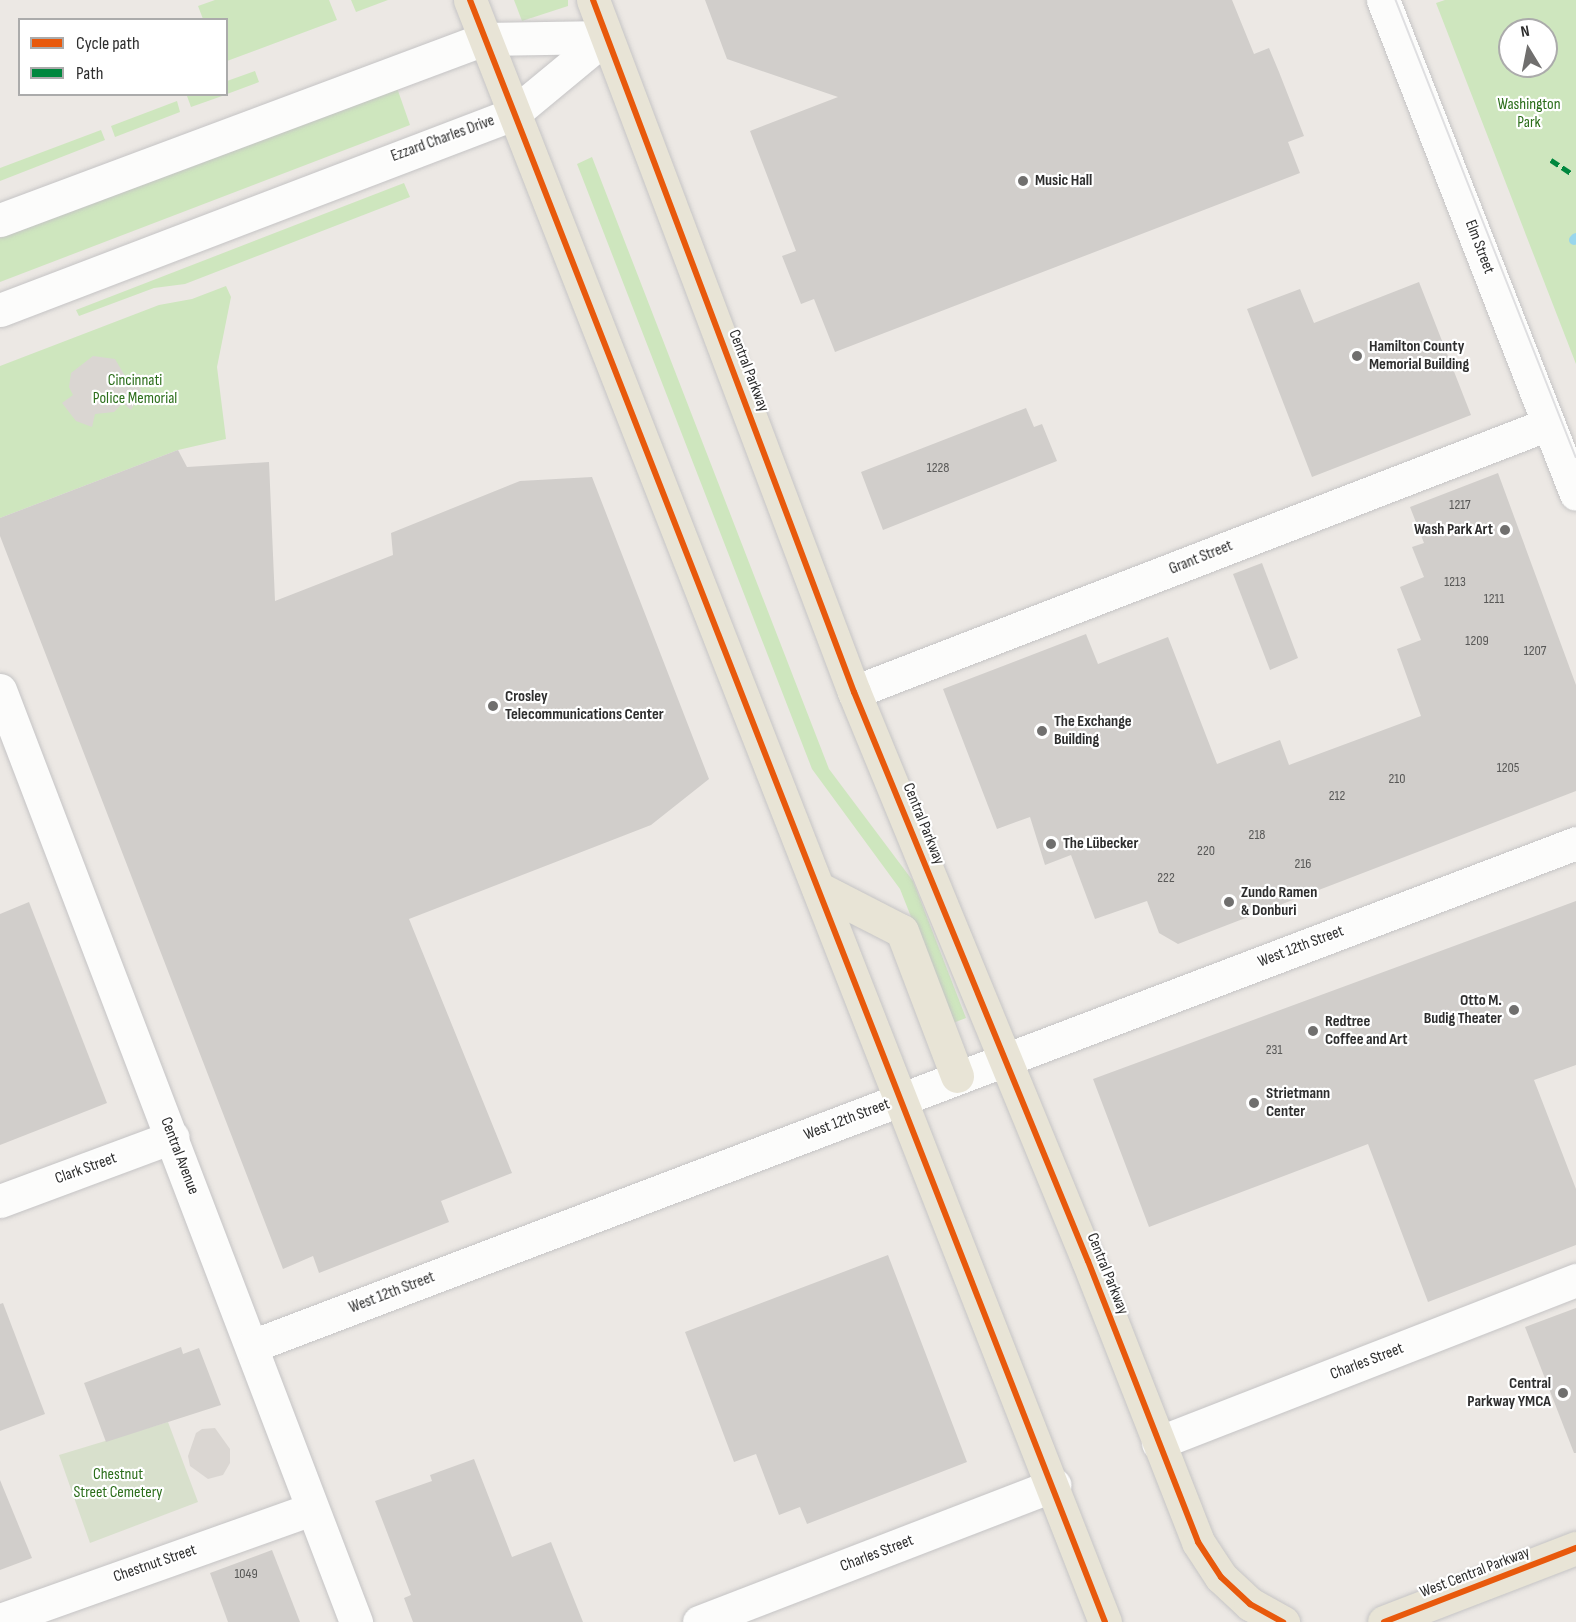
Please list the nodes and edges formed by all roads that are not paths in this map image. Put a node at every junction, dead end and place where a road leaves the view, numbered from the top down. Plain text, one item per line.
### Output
1 (470, 0) edge
2 (592, 0) edge
3 (1383, 0) edge
4 (606, 37) junction
5 (484, 39) junction
6 (513, 114) junction
7 (0, 220) edge
8 (0, 310) edge
9 (1548, 424) junction
10 (1576, 494) edge
11 (0, 690) edge
12 (854, 692) junction
13 (1576, 843) edge
14 (818, 888) junction
15 (1005, 1058) junction
16 (957, 1076) junction
17 (901, 1099) junction
18 (172, 1137) junction
19 (0, 1201) edge
20 (1576, 1280) edge
21 (252, 1346) junction
22 (1158, 1443) junction
23 (1054, 1485) junction
24 (311, 1509) junction
25 (1576, 1548) edge
26 (0, 1620) edge
27 (356, 1622) edge
28 (699, 1622) edge
29 (1105, 1622) edge
30 (1282, 1622) edge
31 (1384, 1622) edge

1 - 5 main road
2 - 4 main road, Central Parkway
3 - 9 street, Elm Street
4 - 5 street
4 - 6 street, Ezzard Charles Drive
4 - 12 main road, Central Parkway
5 - 6 main road
5 - 7 street
6 - 8 street, Ezzard Charles Drive
6 - 14 main road
9 - 10 street, Elm Street
9 - 12 street, Grant Street
11 - 18 street, Central Avenue
12 - 15 main road, Central Parkway
13 - 15 street, West 12th Street
14 - 16 main road
14 - 17 main road
15 - 16 street, West 12th Street
15 - 22 main road, Central Parkway
16 - 17 street, West 12th Street
17 - 21 street, West 12th Street
17 - 23 main road
18 - 19 street, Clark Street
18 - 21 street, Central Avenue
20 - 22 street, Charles Street
21 - 24 street, Central Avenue
22 - 30 main road, Central Parkway
23 - 28 street, Charles Street
23 - 29 main road
24 - 26 street, Chestnut Street
24 - 27 street, Central Avenue
25 - 31 main road, West Central Parkway

